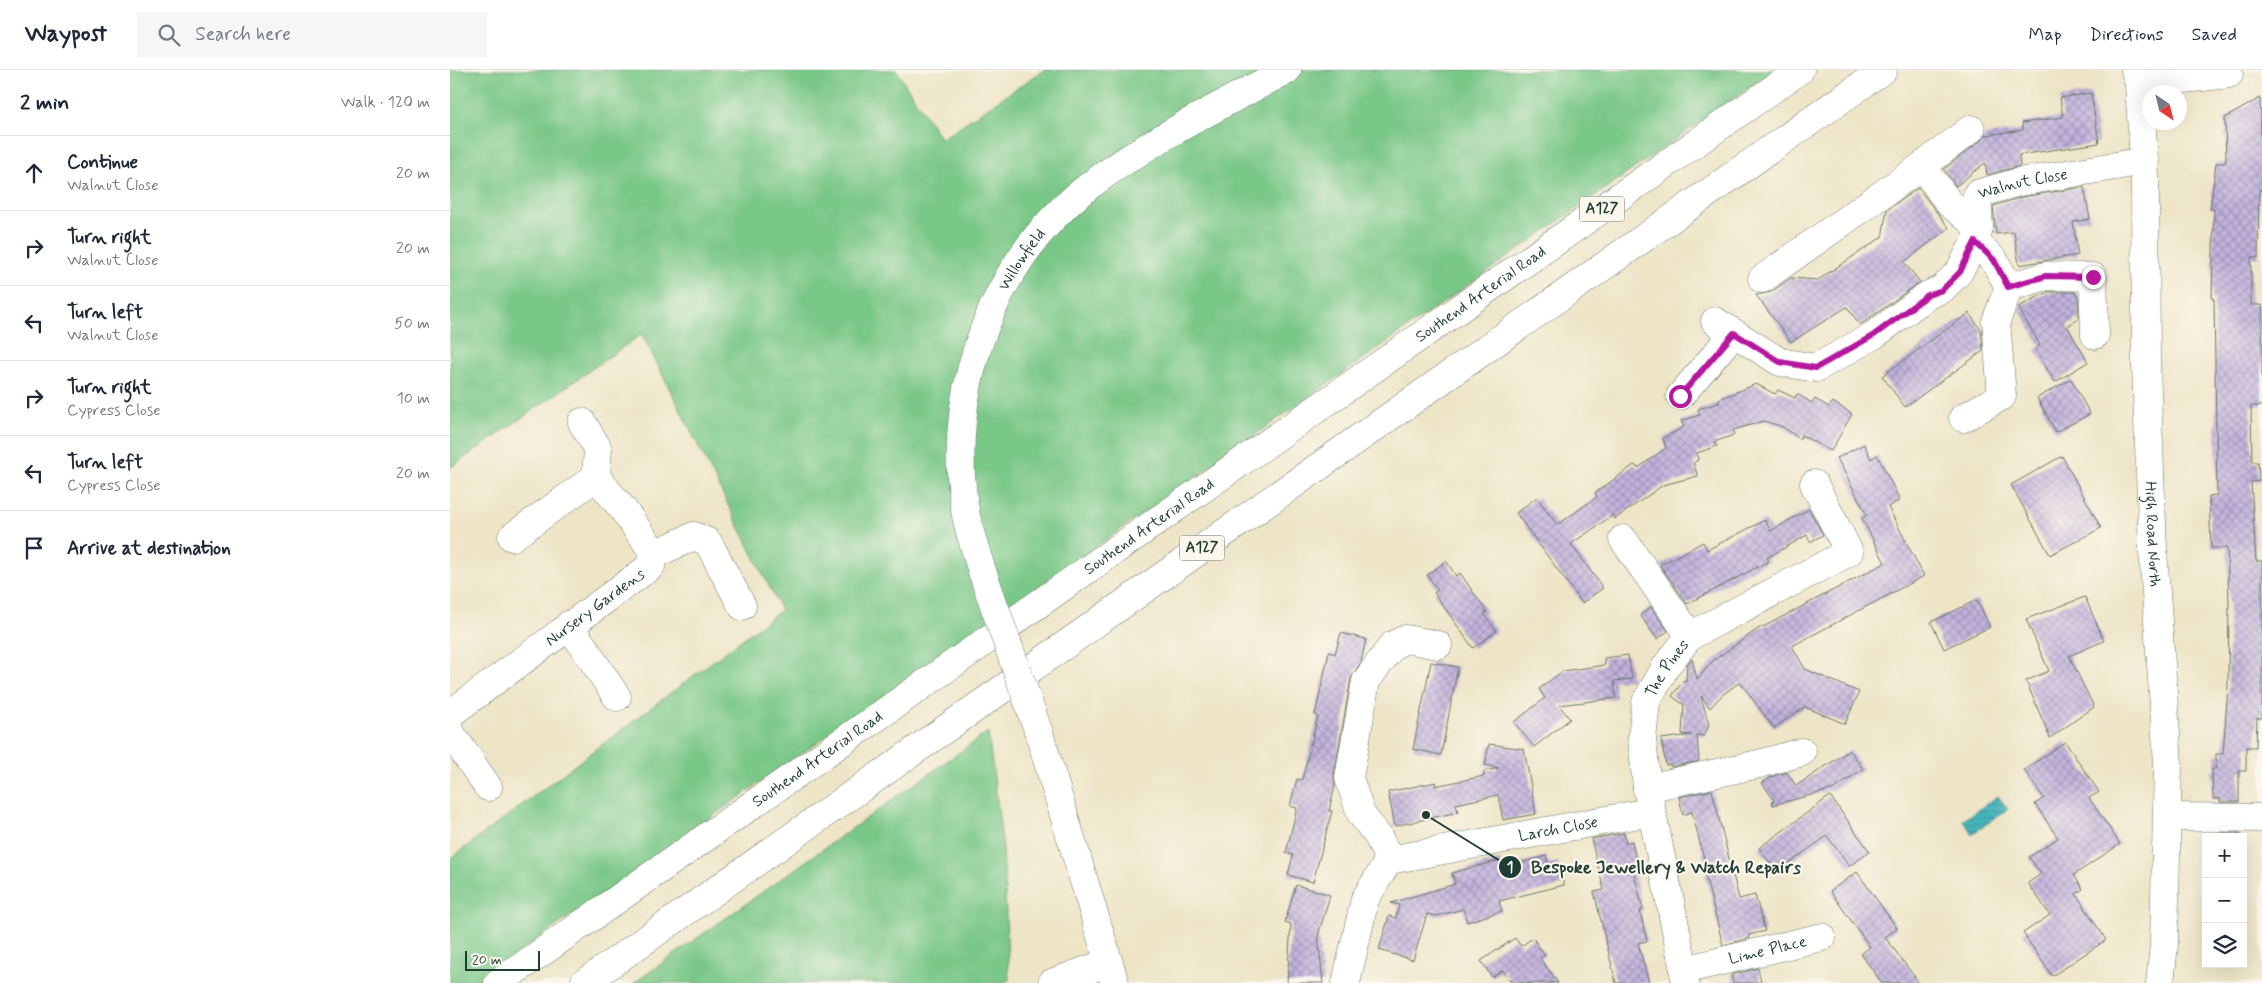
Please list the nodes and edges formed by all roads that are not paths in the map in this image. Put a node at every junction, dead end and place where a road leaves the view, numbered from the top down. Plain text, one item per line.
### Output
1 (1288, 70) edge
2 (1800, 70) edge
3 (1883, 70) edge
4 (2228, 72) edge
5 (2133, 75) edge
6 (1971, 130) dead end
7 (2145, 161) junction
8 (1922, 166) junction
9 (1977, 234) junction
10 (1762, 280) dead end
11 (2008, 287) junction
12 (2095, 335) dead end
13 (1680, 396) dead end
14 (1963, 418) dead end
15 (582, 422) dead end
16 (596, 477) junction
17 (1814, 484) dead end
18 (512, 537) dead end
19 (1623, 538) dead end
20 (655, 554) junction
21 (742, 606) dead end
22 (568, 625) junction
23 (1690, 636) junction
24 (1438, 644) dead end
25 (617, 697) dead end
26 (450, 714) edge
27 (450, 732) edge
28 (1802, 752) dead end
29 (488, 787) dead end
30 (1649, 800) junction
31 (2168, 816) junction
32 (2262, 818) edge
33 (1389, 860) junction
34 (1822, 936) dead end
35 (1111, 973) edge
36 (1685, 977) edge
37 (498, 983) edge
38 (584, 983) edge
39 (1052, 983) edge
40 (1346, 983) edge
41 (2160, 983) edge

1 - 35 main road, Willowfield, bridge
2 - 37 main road, Southend Arterial Road / A127
3 - 38 main road, A127
4 - 5 main road
5 - 7 main road, High Road North
6 - 8 main road
7 - 9 main road, Walnut Close
7 - 31 main road, High Road North
8 - 9 main road
8 - 10 main road
9 - 11 main road
9 - 13 main road
11 - 12 main road
11 - 14 main road
15 - 16 main road
16 - 18 main road
16 - 20 main road, Nursery Gardens
17 - 23 main road, The Pines
19 - 23 main road
20 - 21 main road
20 - 22 main road, Nursery Gardens
22 - 25 main road
22 - 26 main road, Nursery Gardens
23 - 30 main road, The Pines
24 - 33 main road
27 - 29 main road
28 - 30 main road, Larch Close
30 - 33 main road, Larch Close
30 - 36 main road, The Pines
31 - 32 main road
31 - 41 main road, High Road North
33 - 40 main road
34 - 36 main road, Lime Place
35 - 39 main road

